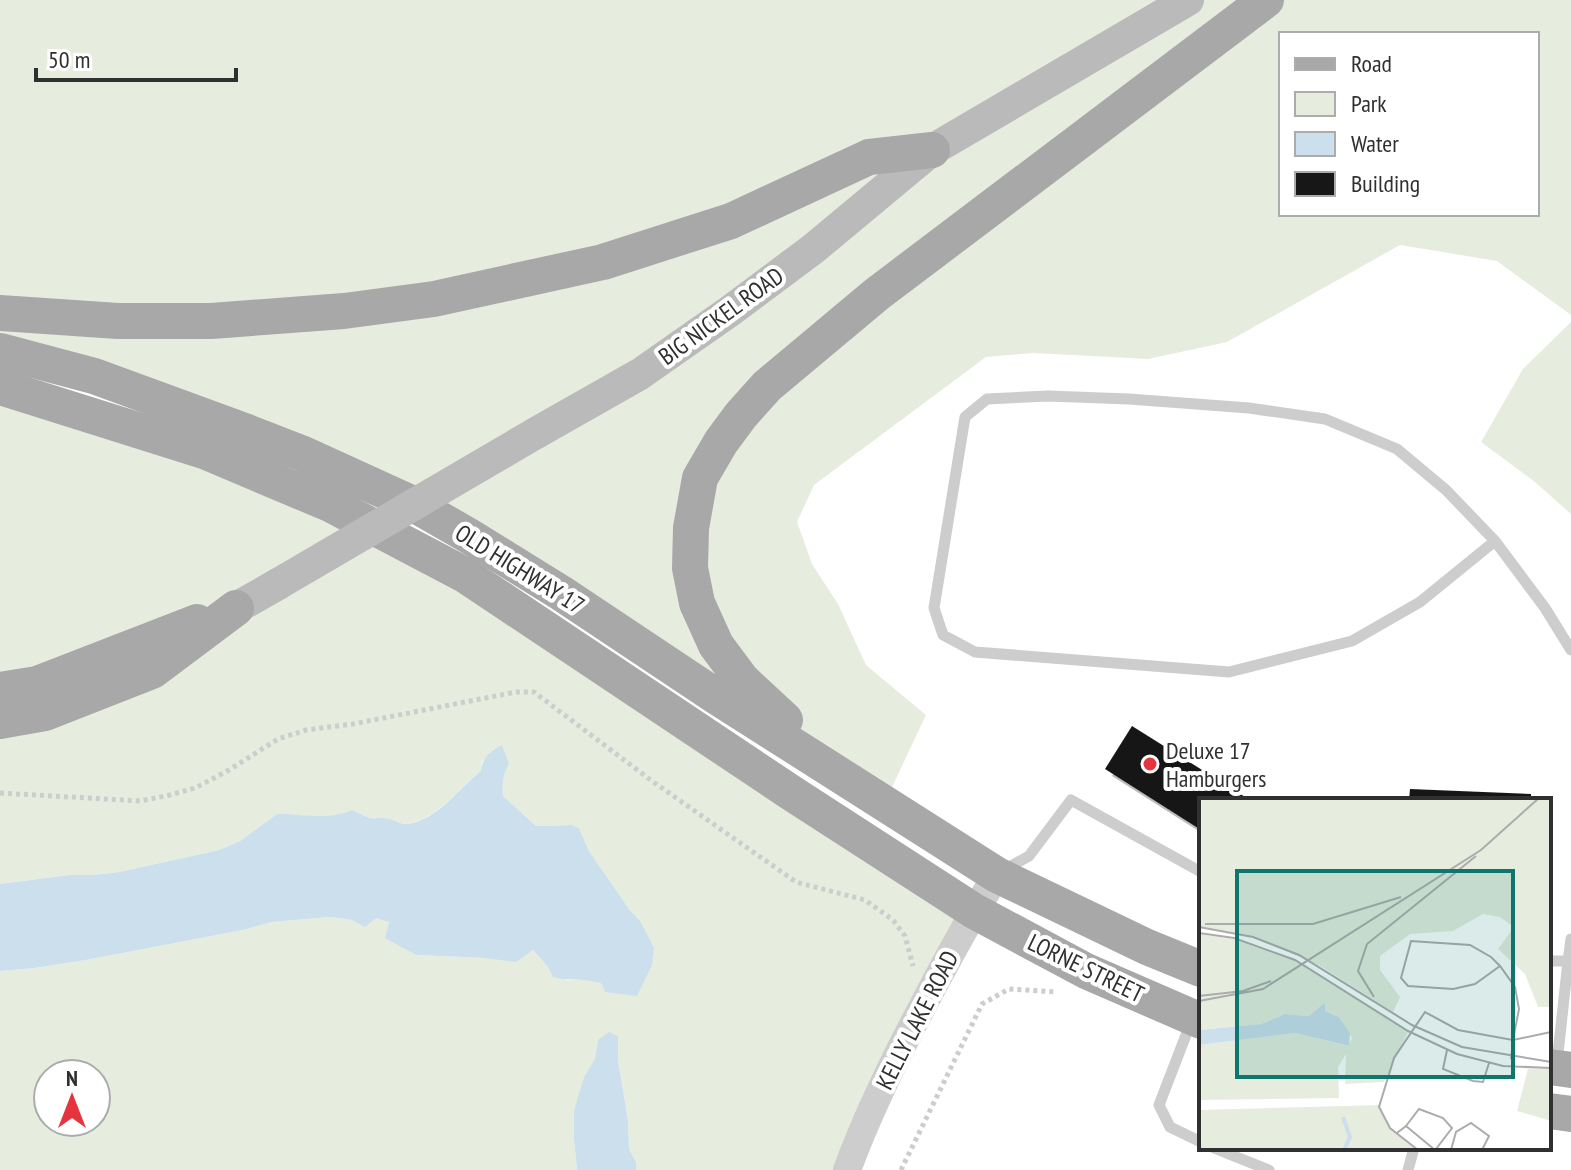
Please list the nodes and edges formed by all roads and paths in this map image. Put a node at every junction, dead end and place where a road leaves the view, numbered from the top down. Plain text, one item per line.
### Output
1 (1188, 0) edge
2 (1266, 0) edge
3 (932, 150) junction
4 (0, 313) edge
5 (0, 351) edge
6 (0, 387) edge
7 (1495, 541) junction
8 (236, 608) junction
9 (1571, 650) edge
10 (0, 690) edge
11 (0, 721) edge
12 (822, 764) junction
13 (0, 793) edge
14 (1199, 871) edge
15 (997, 875) junction
16 (974, 911) junction
17 (905, 936) dead end
18 (1571, 939) edge
19 (1570, 961) edge
20 (1199, 968) edge
21 (1067, 996) dead end
22 (1197, 1020) edge
23 (1559, 1068) edge
24 (1551, 1111) edge
25 (1571, 1114) edge
26 (1199, 1141) edge
27 (1219, 1150) edge
28 (1413, 1150) edge
29 (847, 1170) edge
30 (901, 1170) edge
31 (1269, 1170) edge
32 (1408, 1170) edge

1 - 3 main road, BIG NICKEL ROAD
2 - 12 main road
3 - 4 main road
3 - 8 main road, BIG NICKEL ROAD, bridge
5 - 12 main road, OLD HIGHWAY 17
6 - 16 main road, OLD HIGHWAY 17
7 - 7 lane
7 - 9 lane
8 - 10 main road
8 - 11 main road
12 - 15 main road, OLD HIGHWAY 17
13 - 17 path
14 - 15 lane
15 - 16 street, KELLY LAKE ROAD
15 - 20 main road, LORNE STREET
16 - 22 main road, LORNE STREET
16 - 29 street, KELLY LAKE ROAD
18 - 19 lane
19 - 23 lane
21 - 30 path
22 - 26 lane
24 - 25 main road
27 - 31 lane
28 - 32 lane

